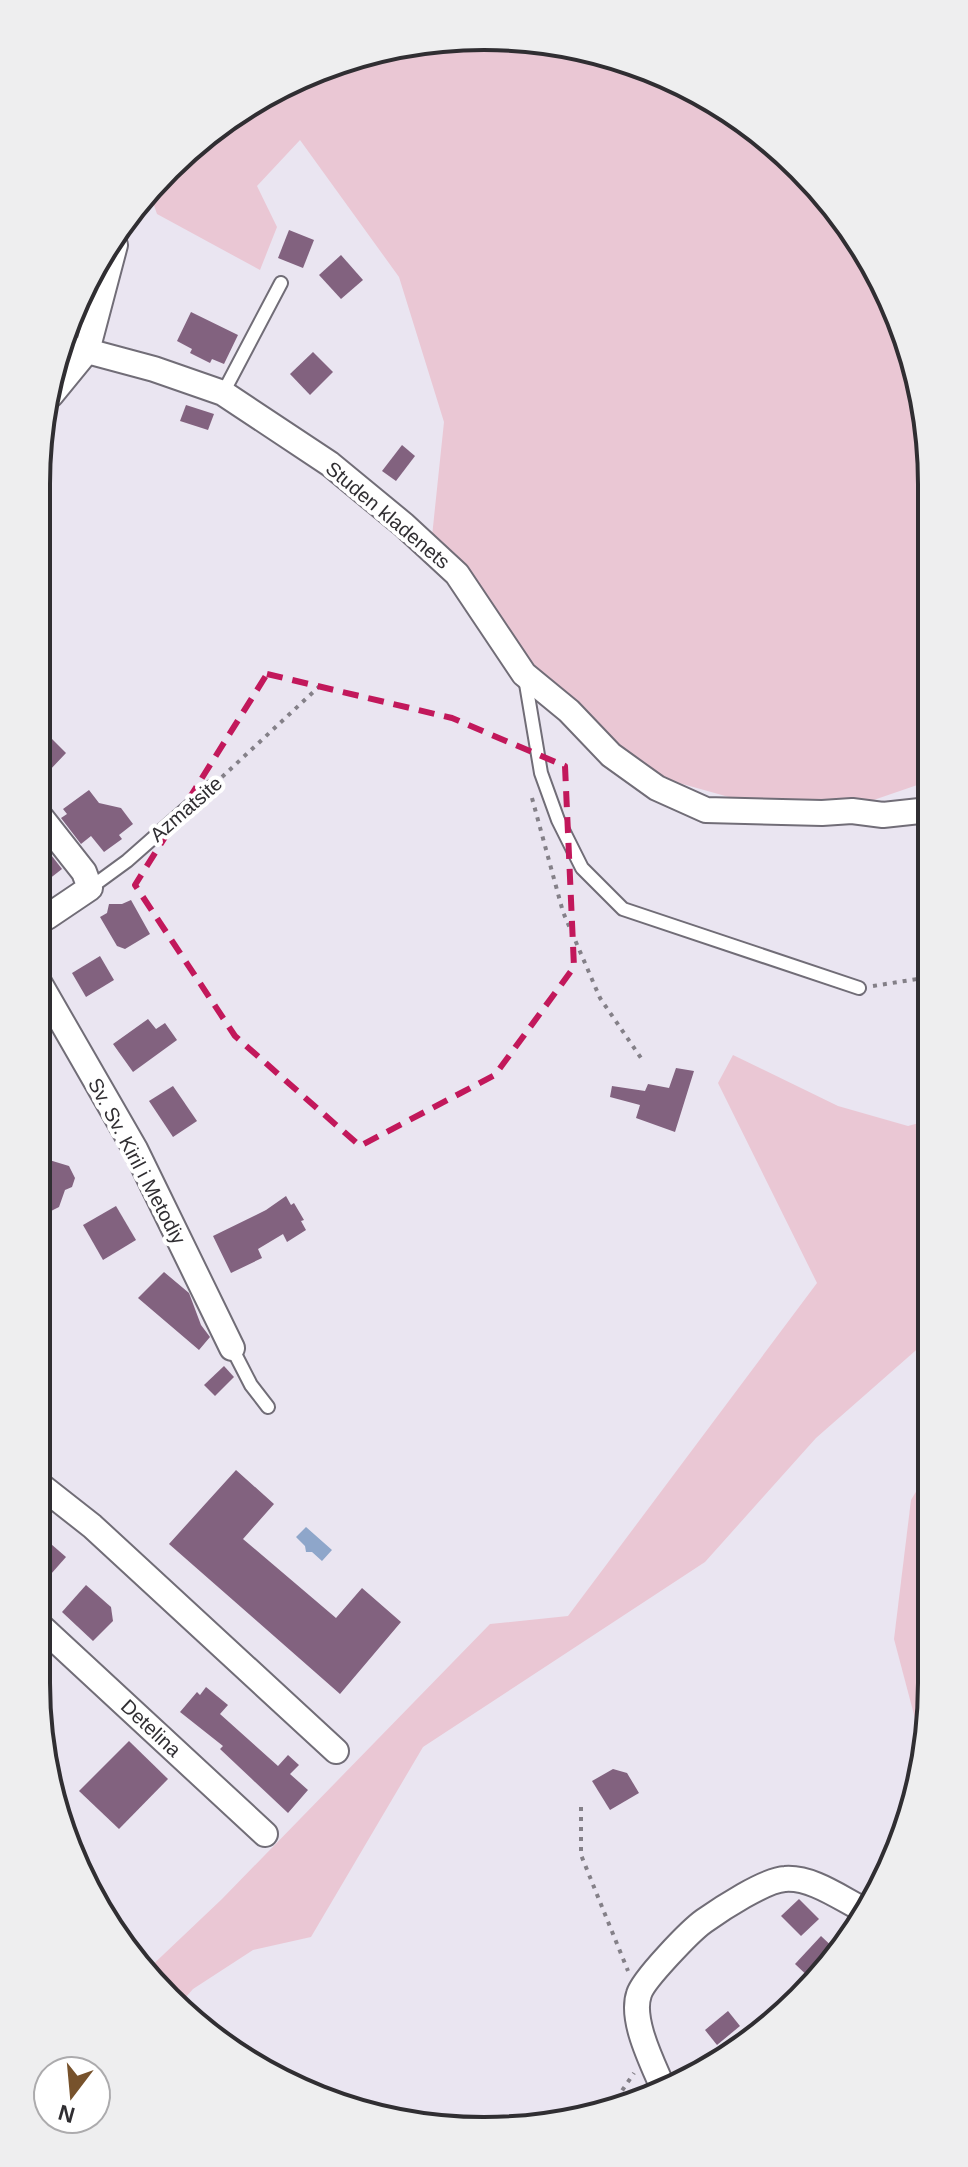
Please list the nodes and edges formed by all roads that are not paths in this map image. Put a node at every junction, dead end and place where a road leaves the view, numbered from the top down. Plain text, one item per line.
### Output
1 (106, 271) edge
2 (281, 283) dead end
3 (71, 349) edge
4 (87, 351) junction
5 (63, 381) edge
6 (223, 393) junction
7 (524, 674) junction
8 (211, 787) road end
9 (918, 811) edge
10 (50, 829) edge
11 (90, 888) junction
12 (50, 915) edge
13 (859, 988) road end
14 (50, 1001) edge
15 (232, 1348) joint
16 (268, 1407) dead end
17 (50, 1493) edge
18 (50, 1635) edge
19 (336, 1751) dead end
20 (265, 1834) dead end
21 (856, 1906) edge
22 (660, 2080) edge

1 - 4 street
2 - 6 lane
3 - 4 street, Studen kladenets
4 - 5 street
4 - 6 street, Studen kladenets
6 - 7 street, Studen kladenets
7 - 9 street, Studen kladenets
7 - 13 lane
8 - 11 lane, Azmatsite
10 - 11 street
11 - 12 street, Azmatsite
14 - 15 street, Sv. Sv. Kiril i Metodiy
15 - 16 lane
17 - 19 street
18 - 20 street, Detelina
21 - 22 street

